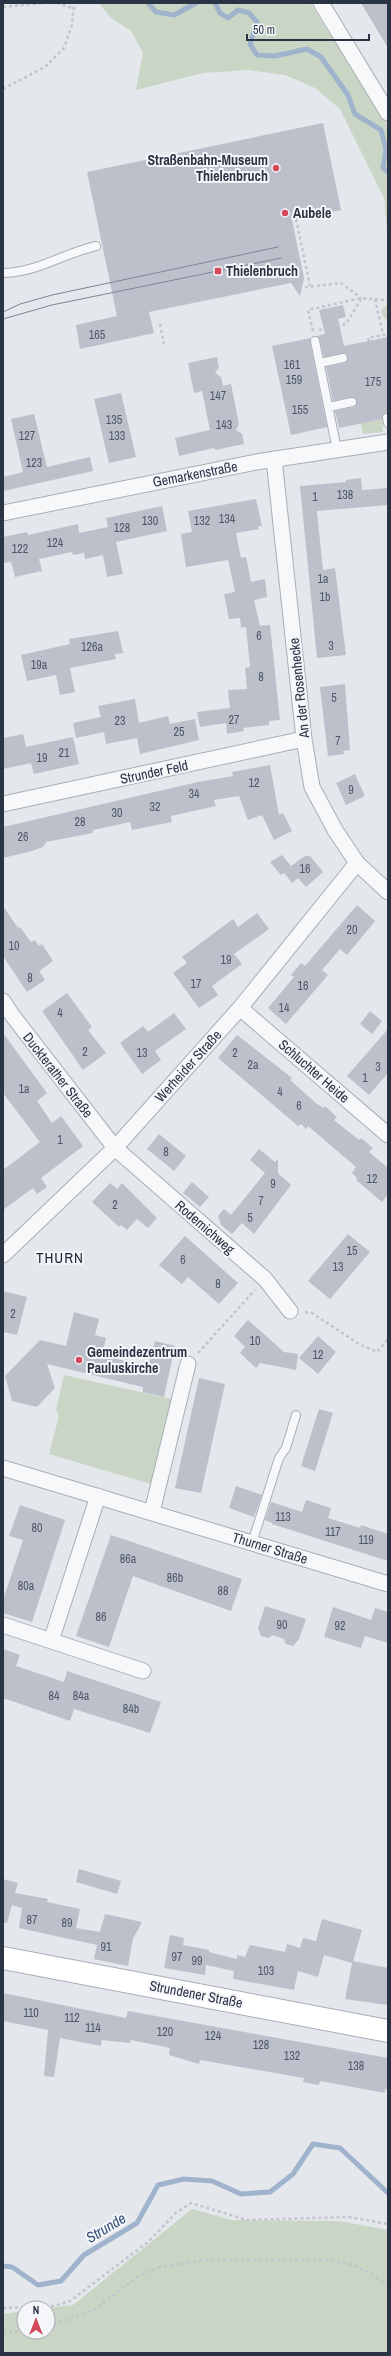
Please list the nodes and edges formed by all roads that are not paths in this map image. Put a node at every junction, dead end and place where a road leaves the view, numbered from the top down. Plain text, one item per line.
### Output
1 (321, 3) edge
2 (388, 113) edge
3 (96, 246) dead end
4 (3, 273) edge
5 (315, 341) road end
6 (343, 358) dead end
7 (320, 363) junction
8 (352, 402) dead end
9 (329, 407) junction
10 (388, 442) edge
11 (337, 450) junction
12 (274, 459) junction
13 (3, 513) edge
14 (304, 739) junction
15 (3, 804) edge
16 (357, 863) junction
17 (388, 892) edge
18 (3, 1001) edge
19 (240, 1008) junction
20 (388, 1135) edge
21 (115, 1148) junction
22 (3, 1256) edge
23 (290, 1311) road end
24 (188, 1364) road end
25 (296, 1415) dead end
26 (3, 1468) edge
27 (98, 1496) junction
28 (152, 1512) junction
29 (252, 1542) junction
30 (388, 1584) edge
31 (3, 1625) edge
32 (51, 1641) junction
33 (143, 1671) dead end
34 (3, 1958) edge
35 (388, 2031) edge

1 - 2 street
3 - 4 lane
5 - 7 lane
6 - 7 lane
7 - 9 lane
8 - 9 lane
9 - 11 lane
10 - 11 street, Gemarkenstraße
11 - 12 street, Gemarkenstraße
12 - 13 street, Gemarkenstraße
12 - 14 street, An der Rosenhecke
14 - 15 street, Strunder Feld
14 - 16 street, An der Rosenhecke
16 - 17 street, An der Rosenhecke
16 - 19 street, Werheider Straße
18 - 21 street, Duckterather Straße
19 - 20 street, Schluchter Heide
19 - 21 street, Werheider Straße
21 - 22 street, Werheider Straße
21 - 23 street, Rodemichweg
24 - 28 street
25 - 29 lane
26 - 27 street, Thurner Straße
27 - 28 street, Thurner Straße
27 - 32 street
28 - 29 street, Thurner Straße
29 - 30 street, Thurner Straße
31 - 32 street
32 - 33 street
34 - 35 street, Strundener Straße

